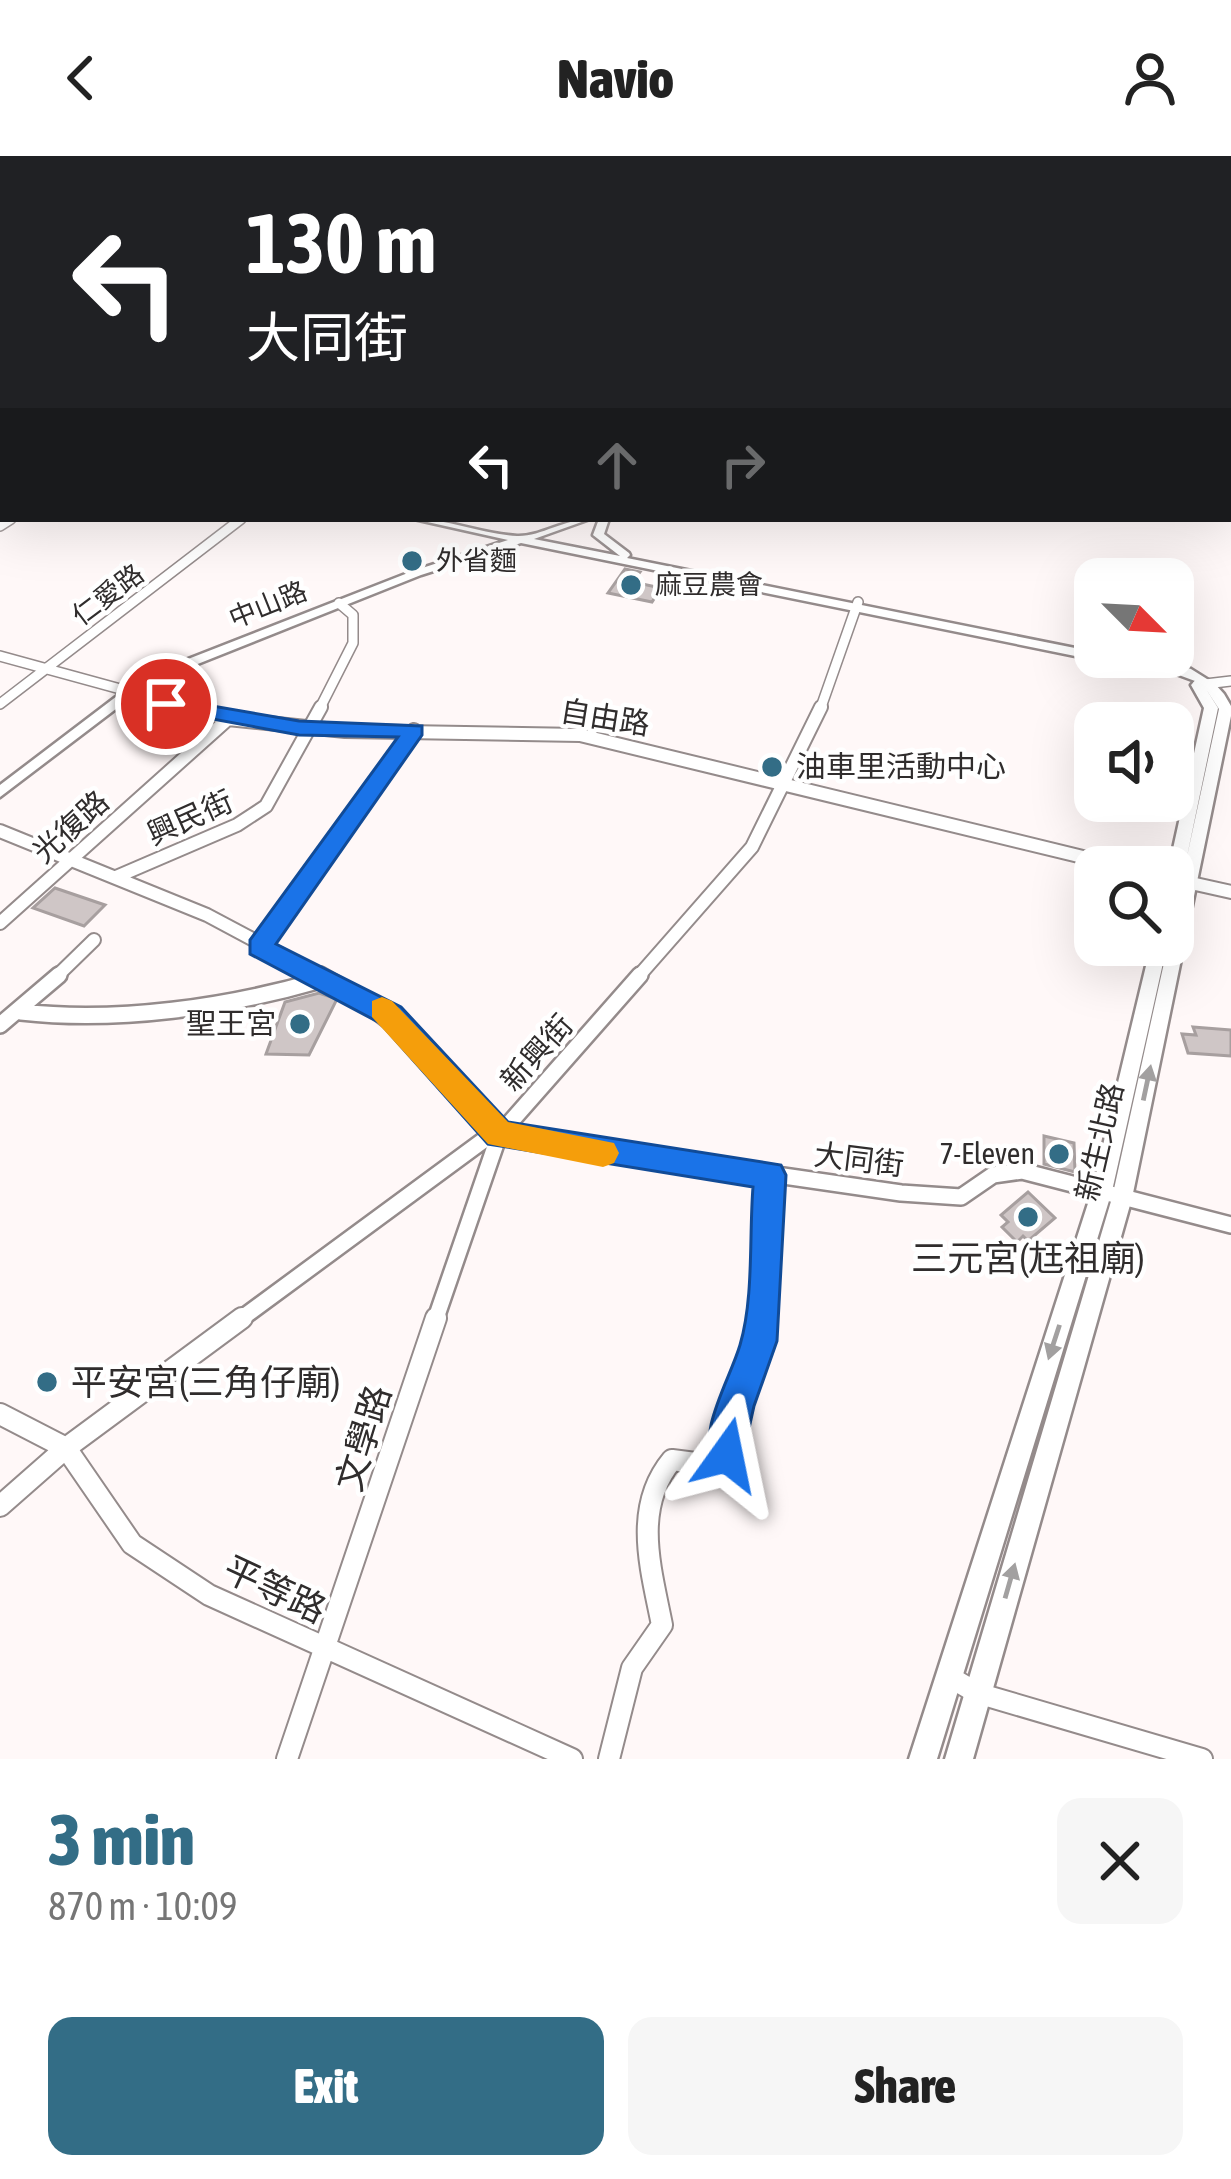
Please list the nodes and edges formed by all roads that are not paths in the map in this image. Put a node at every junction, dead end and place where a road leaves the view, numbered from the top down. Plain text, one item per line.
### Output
1 (237, 522) edge
2 (450, 522) edge
3 (569, 522) edge
4 (603, 522) edge
5 (519, 530) edge
6 (563, 550) junction
7 (475, 552) junction
8 (626, 556) junction
9 (458, 558) junction
10 (339, 603) junction
11 (856, 605) junction
12 (1074, 650) edge
13 (0, 656) edge
14 (44, 670) junction
15 (1183, 678) edge
16 (1187, 678) edge
17 (1231, 681) edge
18 (1202, 684) junction
19 (124, 694) junction
20 (0, 704) edge
21 (228, 719) junction
22 (307, 728) junction
23 (414, 730) junction
24 (788, 785) junction
25 (0, 792) edge
26 (0, 832) edge
27 (1188, 846) edge
28 (1074, 855) edge
29 (71, 859) junction
30 (116, 877) junction
31 (1194, 884) edge
32 (1231, 892) edge
33 (0, 923) edge
34 (94, 940) dead end
35 (259, 947) junction
36 (1155, 966) edge
37 (1160, 966) edge
38 (321, 980) junction
39 (21, 1012) junction
40 (0, 1025) edge
41 (500, 1135) junction
42 (770, 1175) junction
43 (1112, 1194) junction
44 (1231, 1225) edge
45 (0, 1414) edge
46 (66, 1448) junction
47 (0, 1506) edge
48 (328, 1650) junction
49 (948, 1676) junction
50 (977, 1693) junction
51 (287, 1759) edge
52 (572, 1759) edge
53 (609, 1759) edge
54 (923, 1759) edge
55 (959, 1759) edge
56 (1202, 1759) edge

1 - 14 street, 仁愛路
2 - 5 main road
2 - 9 main road
3 - 5 main road, 中山路
4 - 8 main road
5 - 6 main road
5 - 7 main road, 中山路
5 - 8 main road
6 - 7 main road
6 - 11 main road
7 - 9 main road, 中山路
8 - 11 main road
9 - 10 main road, 中山路
10 - 19 main road, 中山路
10 - 22 street, 興民街
11 - 12 main road
11 - 24 street, 新興街
13 - 14 street, 自由路
14 - 19 street, 自由路
14 - 20 street, 仁愛路
15 - 18 main road
16 - 18 main road
17 - 18 street
18 - 27 main road, 新生北路
19 - 21 street, 自由路
19 - 25 main road, 中山路
21 - 22 street, 自由路
21 - 29 street, 光復路
22 - 23 street, 自由路
22 - 30 street, 興民街
23 - 24 street, 自由路
23 - 35 street
24 - 28 street, 自由路
24 - 41 street, 新興街
26 - 29 street
29 - 30 street
29 - 33 street, 光復路
30 - 35 street
31 - 32 street
34 - 39 street
35 - 38 street
36 - 43 main road, 新生北路
43 -> 37 main road, 新生北路
38 - 39 street
38 - 41 street
39 - 40 street
41 - 42 street, 大同街
41 - 46 street, 新興街
41 - 48 street, 文學路
42 - 43 street, 大同街
42 - 53 street
43 - 44 street, 大同街
43 -> 49 main road, 新生北路
50 -> 43 main road, 新生北路
45 - 46 street, 平等路
46 - 47 street, 新興街
46 - 48 street, 平等路
48 - 51 street, 文學路
48 - 52 street, 平等路
49 - 50 street
49 - 54 main road, 新生北路
50 - 55 main road, 新生北路
50 - 56 street

